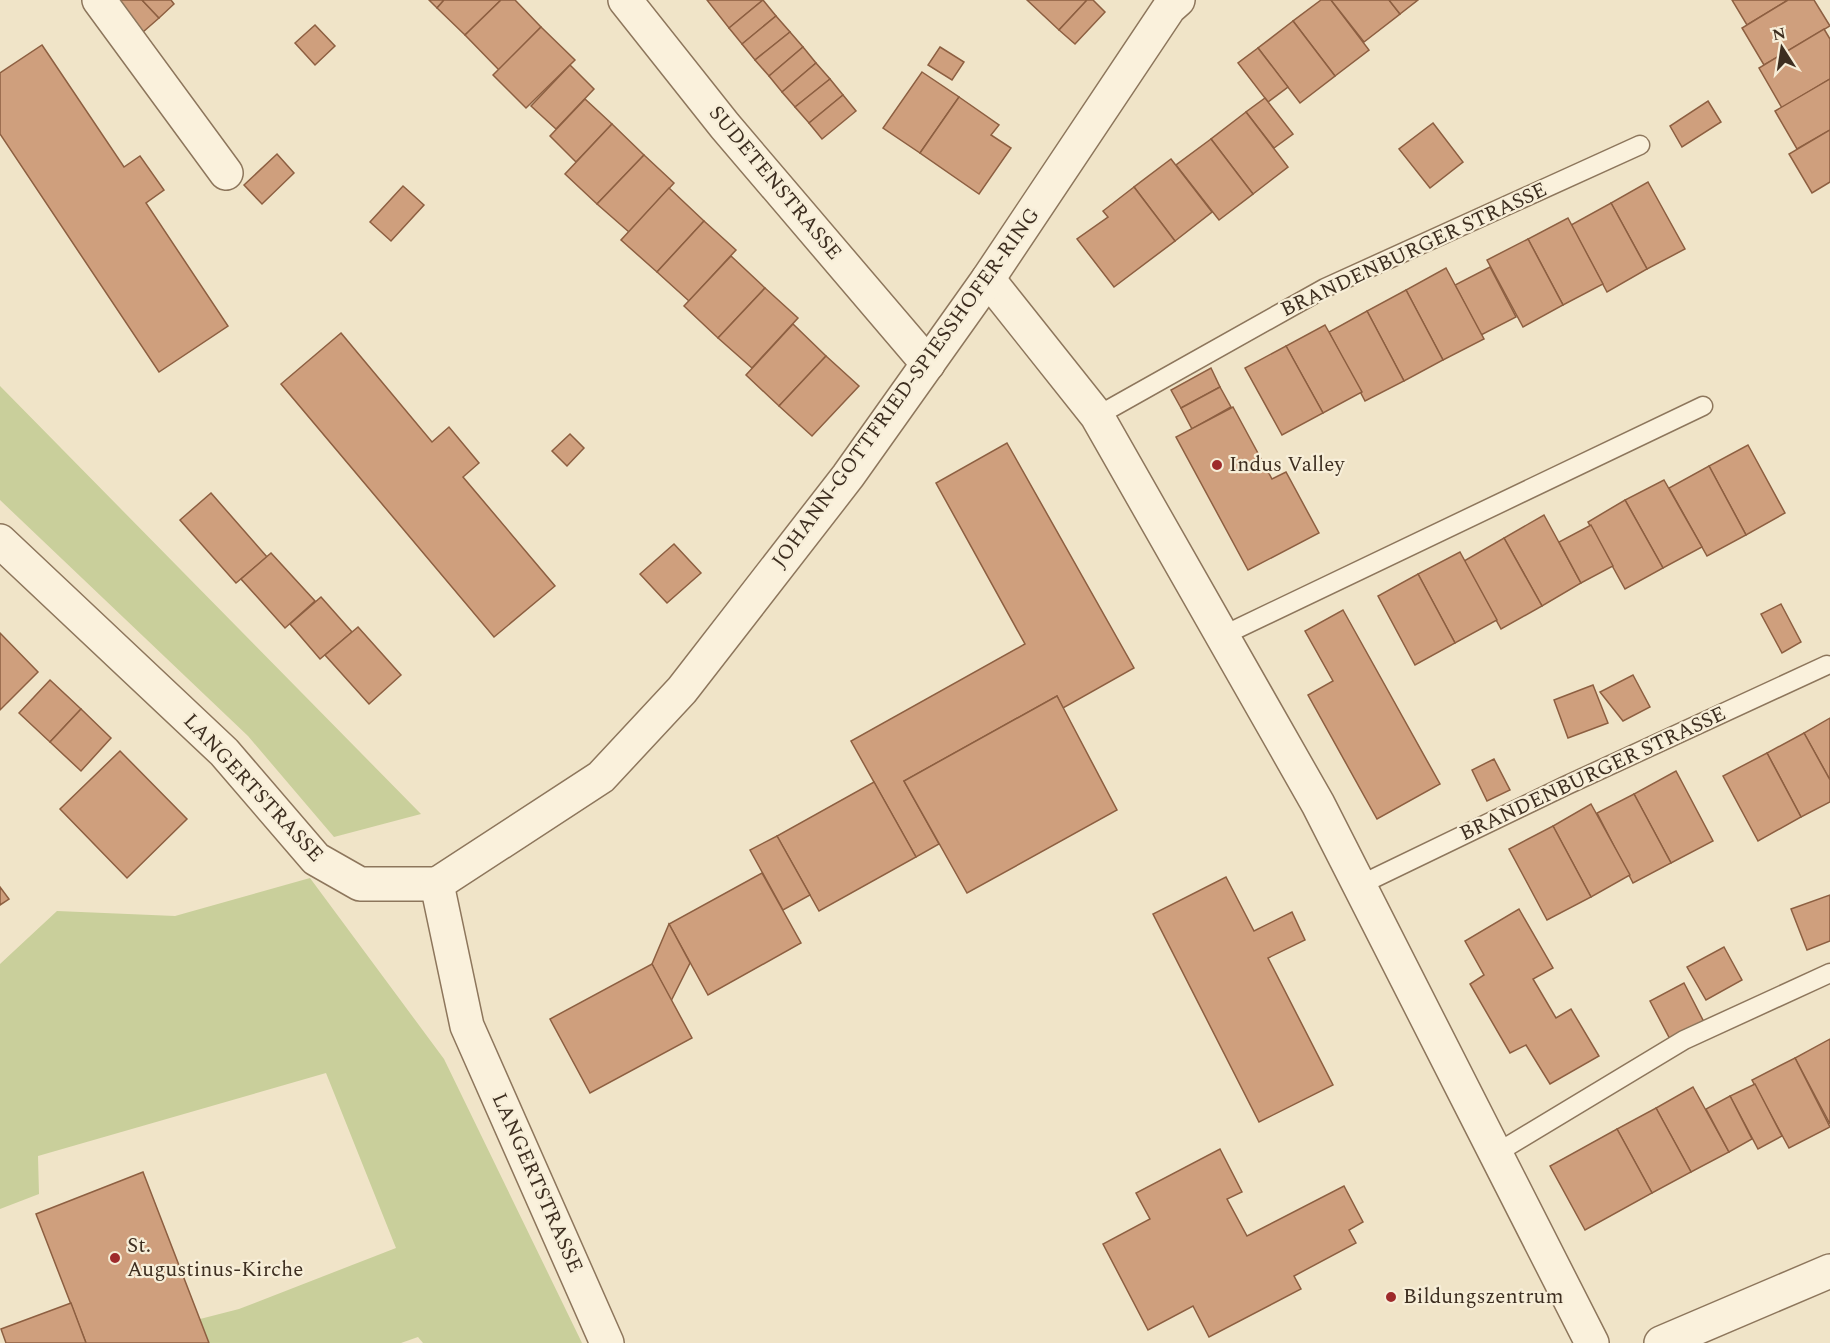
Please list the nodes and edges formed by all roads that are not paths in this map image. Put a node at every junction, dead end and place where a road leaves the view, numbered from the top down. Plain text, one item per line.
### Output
1 (99, 0) edge
2 (625, 0) edge
3 (1178, 0) edge
4 (1640, 145) dead end
5 (226, 173) dead end
6 (988, 279) junction
7 (928, 364) junction
8 (1702, 406) dead end
9 (1097, 416) junction
10 (0, 541) edge
11 (1222, 636) junction
12 (1827, 665) dead end
13 (437, 884) junction
14 (1360, 885) junction
15 (1830, 973) edge
16 (1495, 1154) junction
17 (1830, 1271) edge
18 (607, 1343) edge
19 (1592, 1343) edge
20 (1661, 1343) edge

1 - 5 street
2 - 7 street, SUDETENSTRASSE
3 - 6 street, JOHANN-GOTTFRIED-SPIESSHOFER-RING
4 - 9 lane, BRANDENBURGER STRASSE
6 - 7 street, JOHANN-GOTTFRIED-SPIESSHOFER-RING
6 - 9 street
7 - 13 street, JOHANN-GOTTFRIED-SPIESSHOFER-RING
8 - 11 lane
9 - 11 street
10 - 13 street, LANGERTSTRASSE
11 - 14 street
12 - 14 lane, BRANDENBURGER STRASSE
13 - 18 street, LANGERTSTRASSE
14 - 16 street
15 - 16 lane
16 - 19 street
17 - 20 street

